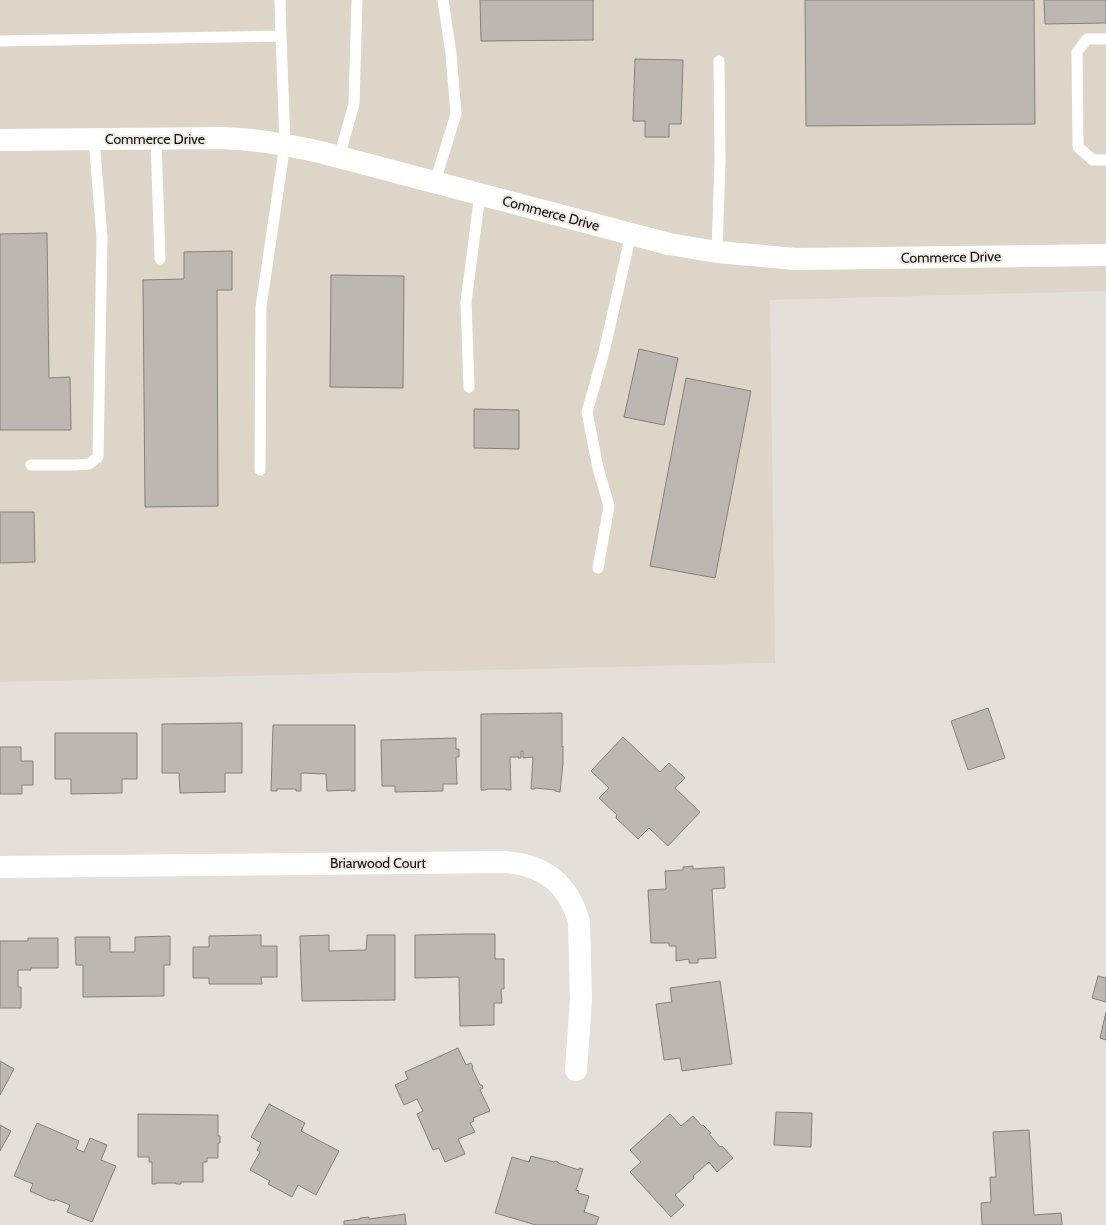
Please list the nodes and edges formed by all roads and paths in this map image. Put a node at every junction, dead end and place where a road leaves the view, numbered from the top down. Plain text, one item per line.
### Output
1 (280, 0) edge
2 (358, 0) edge
3 (443, 0) edge
4 (281, 36) junction
5 (1106, 39) edge
6 (0, 41) edge
7 (719, 60) dead end
8 (94, 139) junction
9 (156, 139) junction
10 (0, 140) edge
11 (285, 144) junction
12 (339, 157) junction
13 (1106, 160) edge
14 (435, 182) junction
15 (480, 194) junction
16 (631, 234) junction
17 (716, 252) junction
18 (1106, 255) edge
19 (160, 259) dead end
20 (469, 386) dead end
21 (31, 465) dead end
22 (260, 470) dead end
23 (598, 568) dead end
24 (0, 866) edge
25 (576, 1070) dead end

1 - 4 lane
2 - 12 lane
3 - 14 lane
4 - 6 lane
4 - 11 lane
5 - 13 lane
7 - 17 lane
8 - 9 street, Commerce Drive
8 - 10 street, Commerce Drive
8 - 21 lane
9 - 11 street, Commerce Drive
9 - 19 lane
11 - 12 street, Commerce Drive
11 - 22 lane
12 - 14 street, Commerce Drive
14 - 15 street, Commerce Drive
15 - 16 street, Commerce Drive
15 - 20 lane
16 - 17 street, Commerce Drive
16 - 23 lane
17 - 18 street, Commerce Drive
24 - 25 street, Briarwood Court

